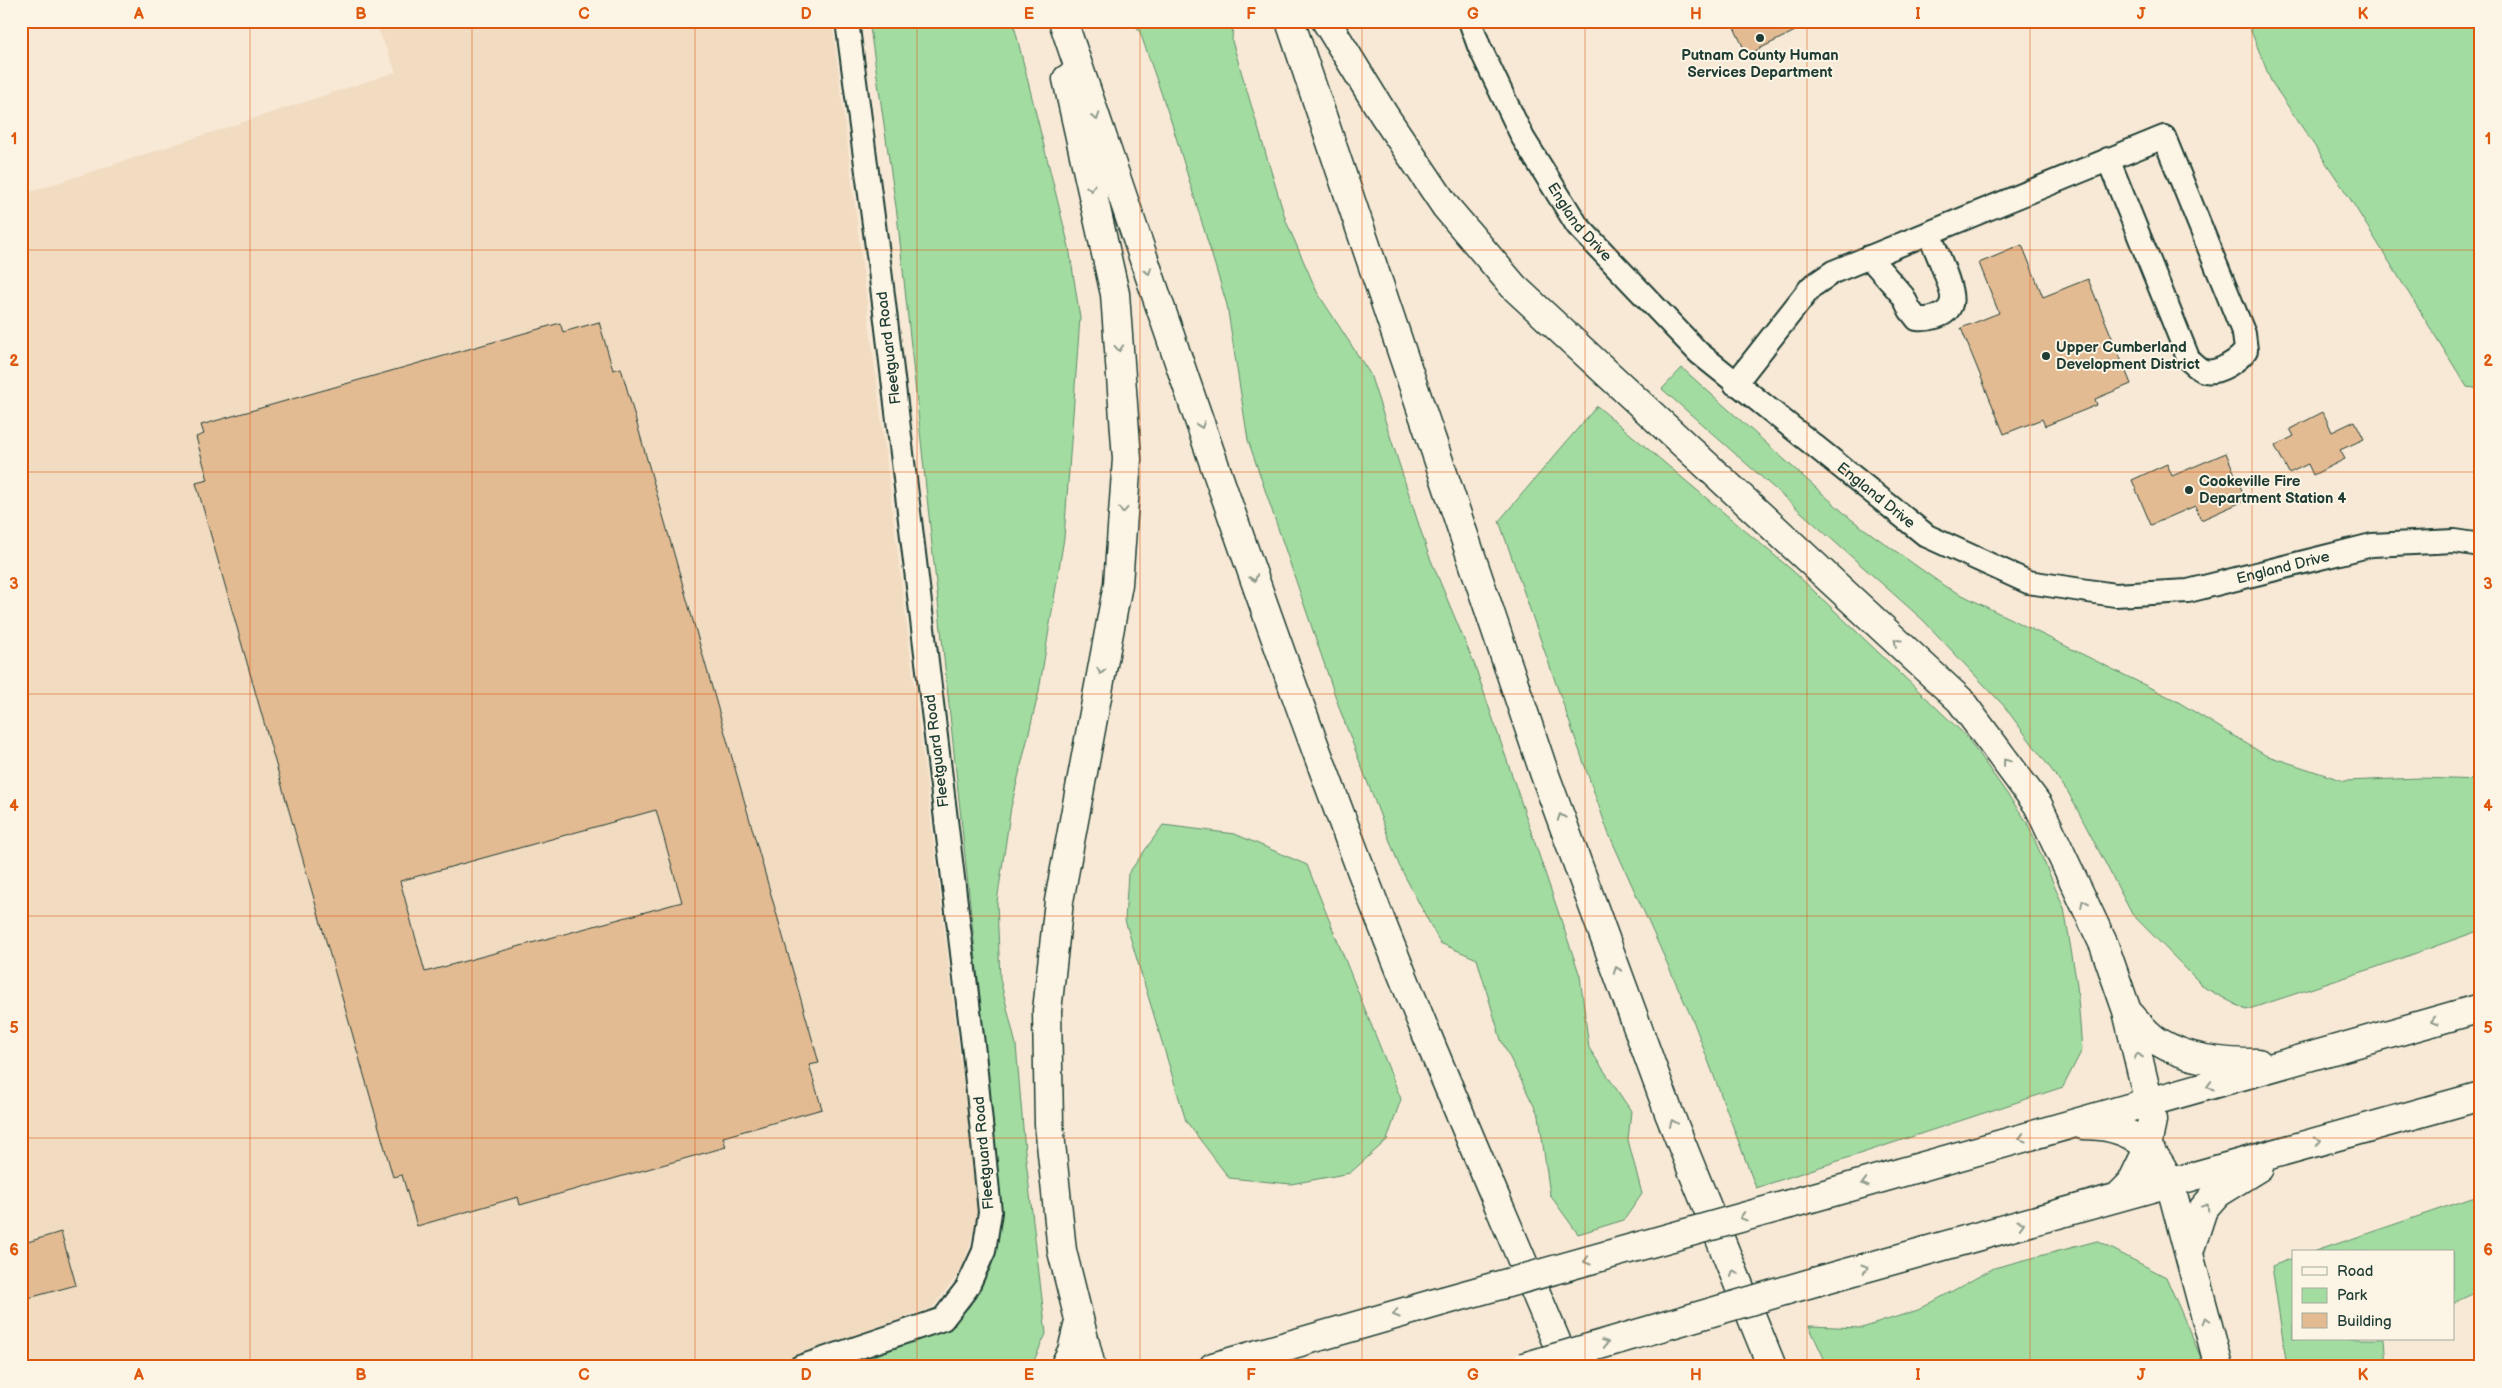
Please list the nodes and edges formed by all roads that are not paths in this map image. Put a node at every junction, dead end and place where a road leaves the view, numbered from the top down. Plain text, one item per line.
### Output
1 (847, 21) edge
2 (1054, 21) edge
3 (1063, 21) edge
4 (1290, 21) edge
5 (1326, 21) edge
6 (1470, 21) edge
7 (2108, 159) junction
8 (1929, 233) junction
9 (1869, 257) junction
10 (1735, 384) junction
11 (2481, 546) edge
12 (2481, 1008) edge
13 (2127, 1011) junction
14 (2284, 1064) junction
15 (2481, 1096) edge
16 (2149, 1103) junction
17 (2068, 1125) junction
18 (2148, 1146) junction
19 (2284, 1150) junction
20 (2170, 1183) junction
21 (2118, 1197) junction
22 (2189, 1252) junction
23 (1079, 1322) junction
24 (800, 1367) edge
25 (1064, 1367) edge
26 (1092, 1367) edge
27 (1213, 1367) edge
28 (1524, 1367) edge
29 (1567, 1367) edge
30 (1772, 1367) edge
31 (2219, 1367) edge

1 - 24 street, Fleetguard Road
2 -> 23 highway
3 -> 29 highway
30 -> 4 highway
13 -> 5 highway
6 - 10 street, England Drive
7 - 7 street
7 - 8 street
8 - 9 street
8 - 9 street
9 - 10 street
10 - 11 street, England Drive
12 -> 14 highway
13 - 14 highway
16 -> 13 highway
14 -> 16 highway
19 -> 15 highway
16 - 17 highway
16 - 18 highway
17 - 18 highway
17 -> 27 highway, bridge
18 - 20 highway
18 - 21 highway
19 - 20 highway
22 -> 19 highway
20 - 21 highway
20 - 22 highway
28 -> 21 highway, bridge
31 -> 22 highway
23 - 25 highway
23 - 26 highway

